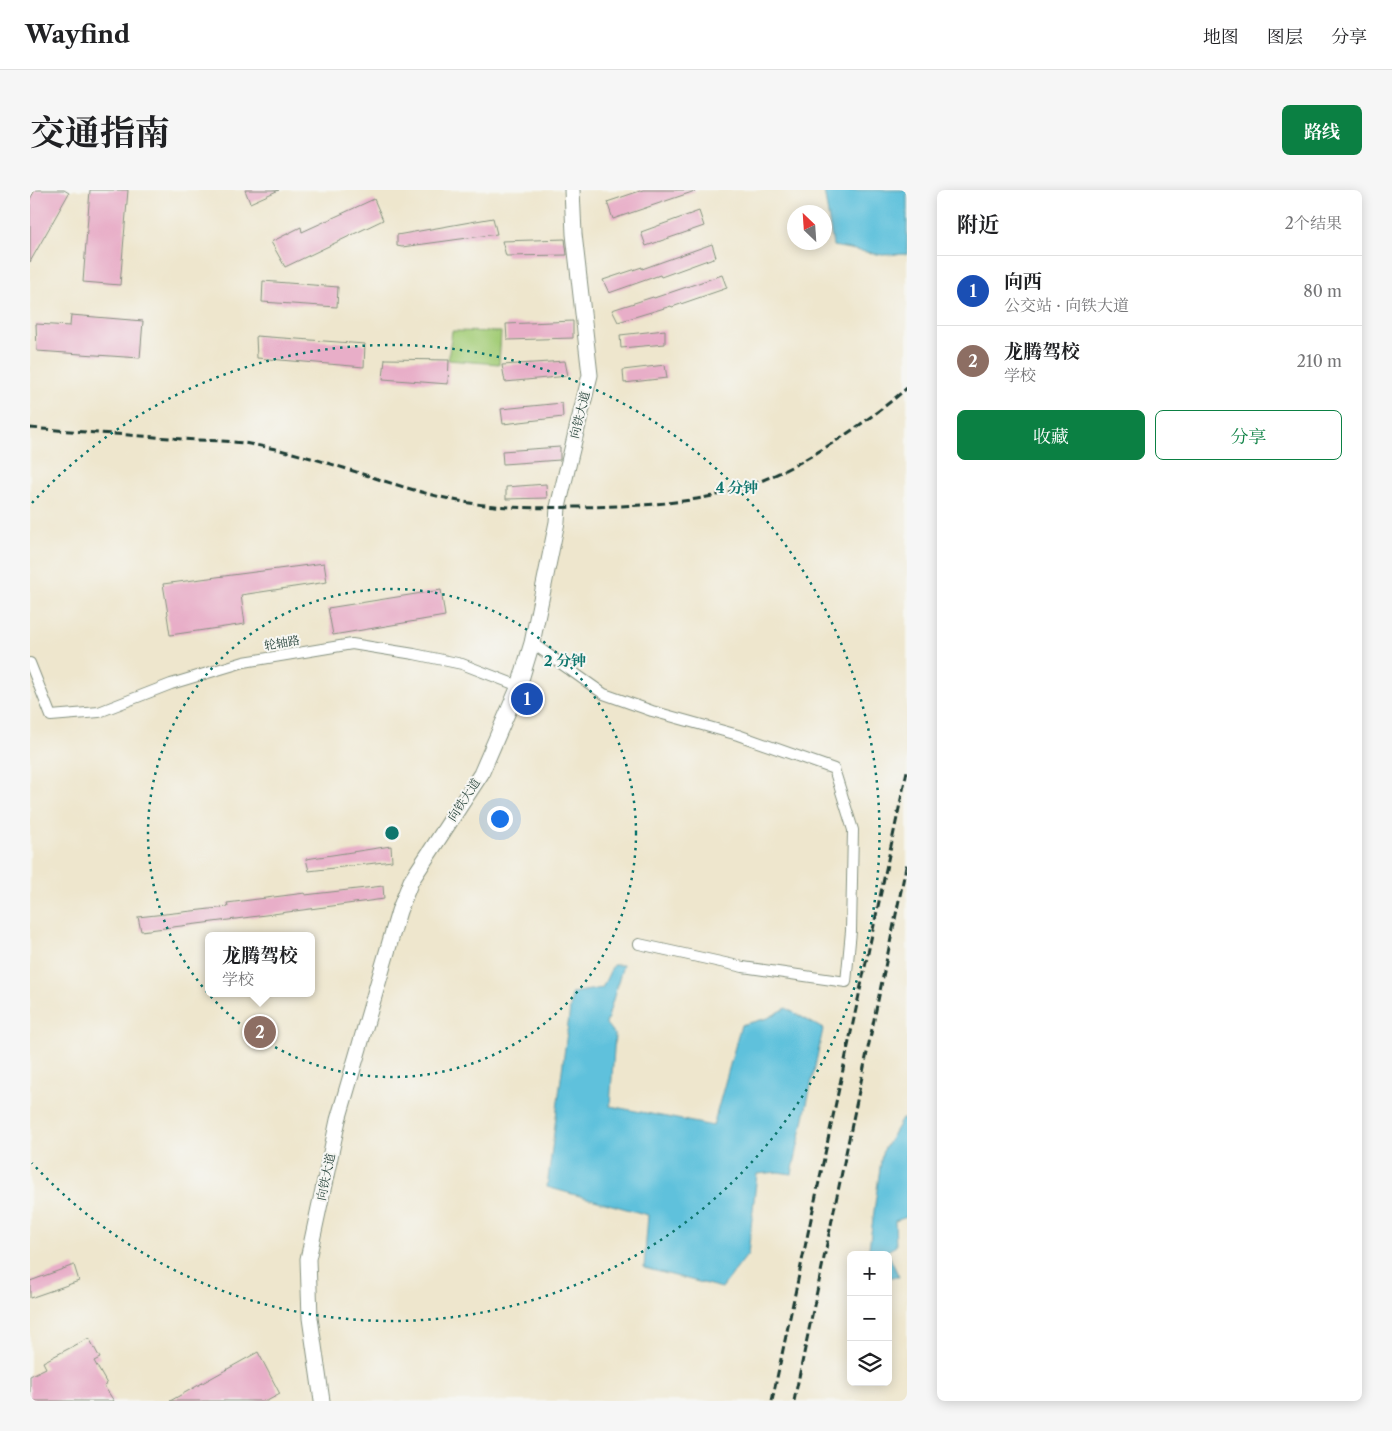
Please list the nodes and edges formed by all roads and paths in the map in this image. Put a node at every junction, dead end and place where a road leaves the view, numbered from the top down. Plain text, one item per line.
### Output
1 (572, 190) edge
2 (532, 643) junction
3 (30, 663) edge
4 (519, 686) junction
5 (640, 944) dead end
6 (322, 1401) edge

1 - 2 street, 向铁大道
2 - 4 street, 向铁大道
2 - 5 street
3 - 4 street, 轮轴路
4 - 6 street, 向铁大道

